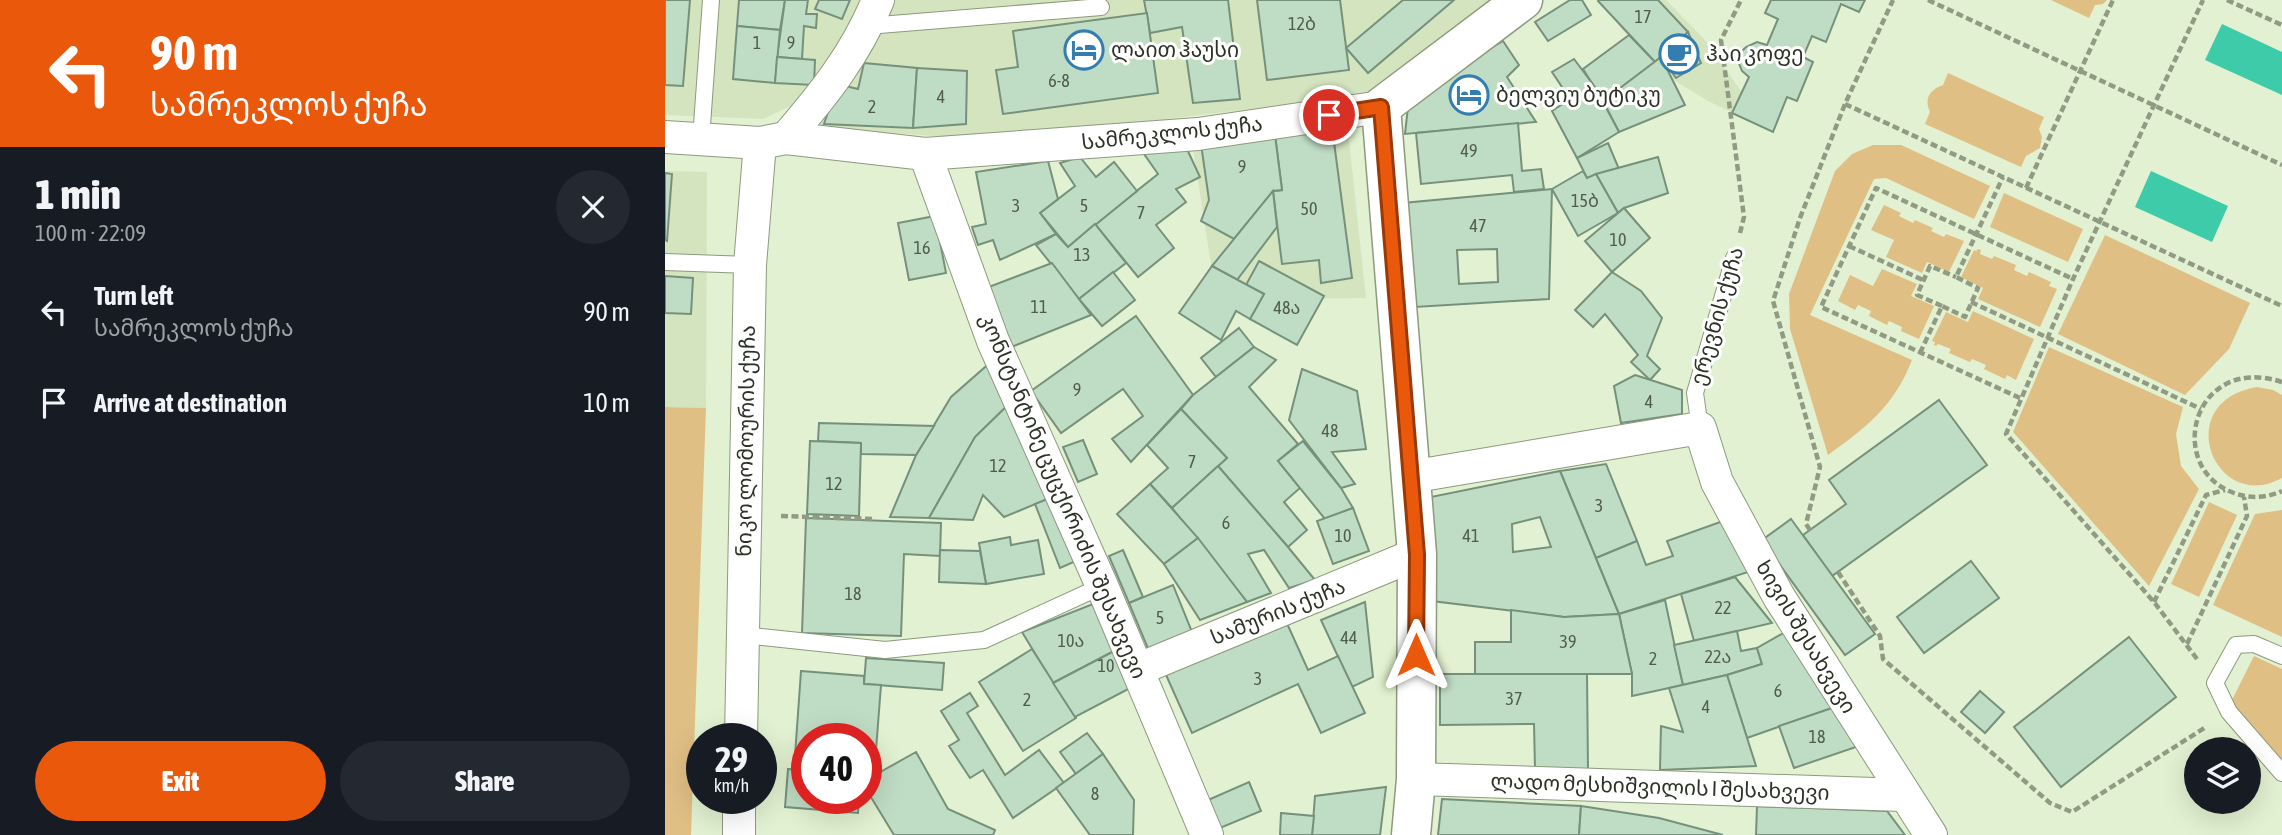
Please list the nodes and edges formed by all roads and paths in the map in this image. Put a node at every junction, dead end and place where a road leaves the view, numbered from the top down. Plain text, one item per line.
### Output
1 (711, 0) edge
2 (1523, 0) edge
3 (1741, 0) edge
4 (1893, 0) edge
5 (1927, 0) edge
6 (2113, 0) edge
7 (2203, 0) edge
8 (2227, 0) edge
9 (1101, 6) dead end
10 (873, 13) edge
11 (2282, 25) edge
12 (2080, 71) junction
13 (1845, 104) junction
14 (2154, 105) junction
15 (1381, 107) junction
16 (665, 137) edge
17 (701, 139) junction
18 (773, 141) junction
19 (925, 155) junction
20 (2282, 164) edge
21 (2003, 177) junction
22 (2026, 187) junction
23 (2100, 222) junction
24 (1976, 234) junction
25 (1849, 246) junction
26 (1734, 258) joint
27 (665, 262) edge
28 (750, 265) junction
29 (1957, 278) junction
30 (2073, 279) junction
31 (1923, 280) junction
32 (1971, 302) junction
33 (1942, 306) junction
34 (2282, 306) edge
35 (2046, 338) junction
36 (1920, 353) junction
37 (2282, 382) edge
38 (2020, 398) junction
39 (2201, 409) junction
40 (1700, 428) junction
41 (1410, 477) junction
42 (2226, 490) junction
43 (2282, 491) edge
44 (2244, 497) junction
45 (745, 515) junction
46 (874, 519) dead end
47 (1810, 530) dead end
48 (1417, 555) junction
49 (1838, 572) dead end
50 (1103, 586) junction
51 (2154, 602) junction
52 (743, 635) junction
53 (2187, 644) junction
54 (2282, 656) edge
55 (1139, 669) junction
56 (2214, 683) junction
57 (2229, 712) junction
58 (741, 723) edge
59 (2282, 774) edge
60 (1416, 779) junction
61 (1904, 795) junction
62 (739, 814) edge
63 (739, 835) edge
64 (1207, 835) edge
65 (1411, 835) edge
66 (1931, 835) edge

1 - 17 lane
2 - 15 street, სამრეკლოს ქუჩა
3 - 26 path, ერევნის ქუჩა
4 - 13 path
5 - 12 path
6 - 12 path
7 - 14 path
8 - 11 path
9 - 10 lane
10 - 18 street
12 - 14 path
12 - 22 path
13 - 21 path
13 - 47 path
14 - 20 path
14 - 23 path
15 - 19 street, სამრეკლოს ქუჩა
15 - 41 street
16 - 17 street, სამრეკლოს ქუჩა
17 - 18 street, სამრეკლოს ქუჩა
18 - 19 street, სამრეკლოს ქუჩა
18 - 28 street, ნიკო ლომოურის ქუჩა
19 - 50 street, კონსტანტინე ცუცქირიძის შესახვევი
21 - 22 path
21 - 24 path
22 - 23 path
23 - 30 path
23 - 34 path
24 - 25 path
24 - 29 path
24 - 30 path
25 - 31 path
25 - 36 path
26 - 40 lane, ერევნის ქუჩა
27 - 28 lane
28 - 45 street, ნიკო ლომოურის ქუჩა
29 - 31 path
29 - 32 path
30 - 35 path
31 - 33 path
32 - 33 path
32 - 35 path
33 - 36 path
35 - 38 path
35 - 39 path
36 - 38 path
37 - 39 path
38 - 51 path
39 - 42 path
40 - 41 street
40 - 61 street, ხივის შესახვევი
41 - 48 street
42 - 44 path
42 - 51 path
43 - 44 path
44 - 53 path
45 - 46 path
45 - 52 street, ნიკო ლომოურის ქუჩა
48 - 55 street, სამურის ქუჩა
48 - 60 street
49 - 57 path
50 - 52 lane
50 - 55 street, კონსტანტინე ცუცქირიძის შესახვევი
51 - 53 path
52 - 58 street, ნიკო ლომოურის ქუჩა
53 - 56 path
54 - 56 lane
55 - 64 street, კონსტანტინე ცუცქირიძის შესახვევი
56 - 57 lane
57 - 59 lane
60 - 61 street, ლადო მესხიშვილის I შესახვევი
60 - 65 street
61 - 66 street, ხივის შესახვევი
62 - 63 street

